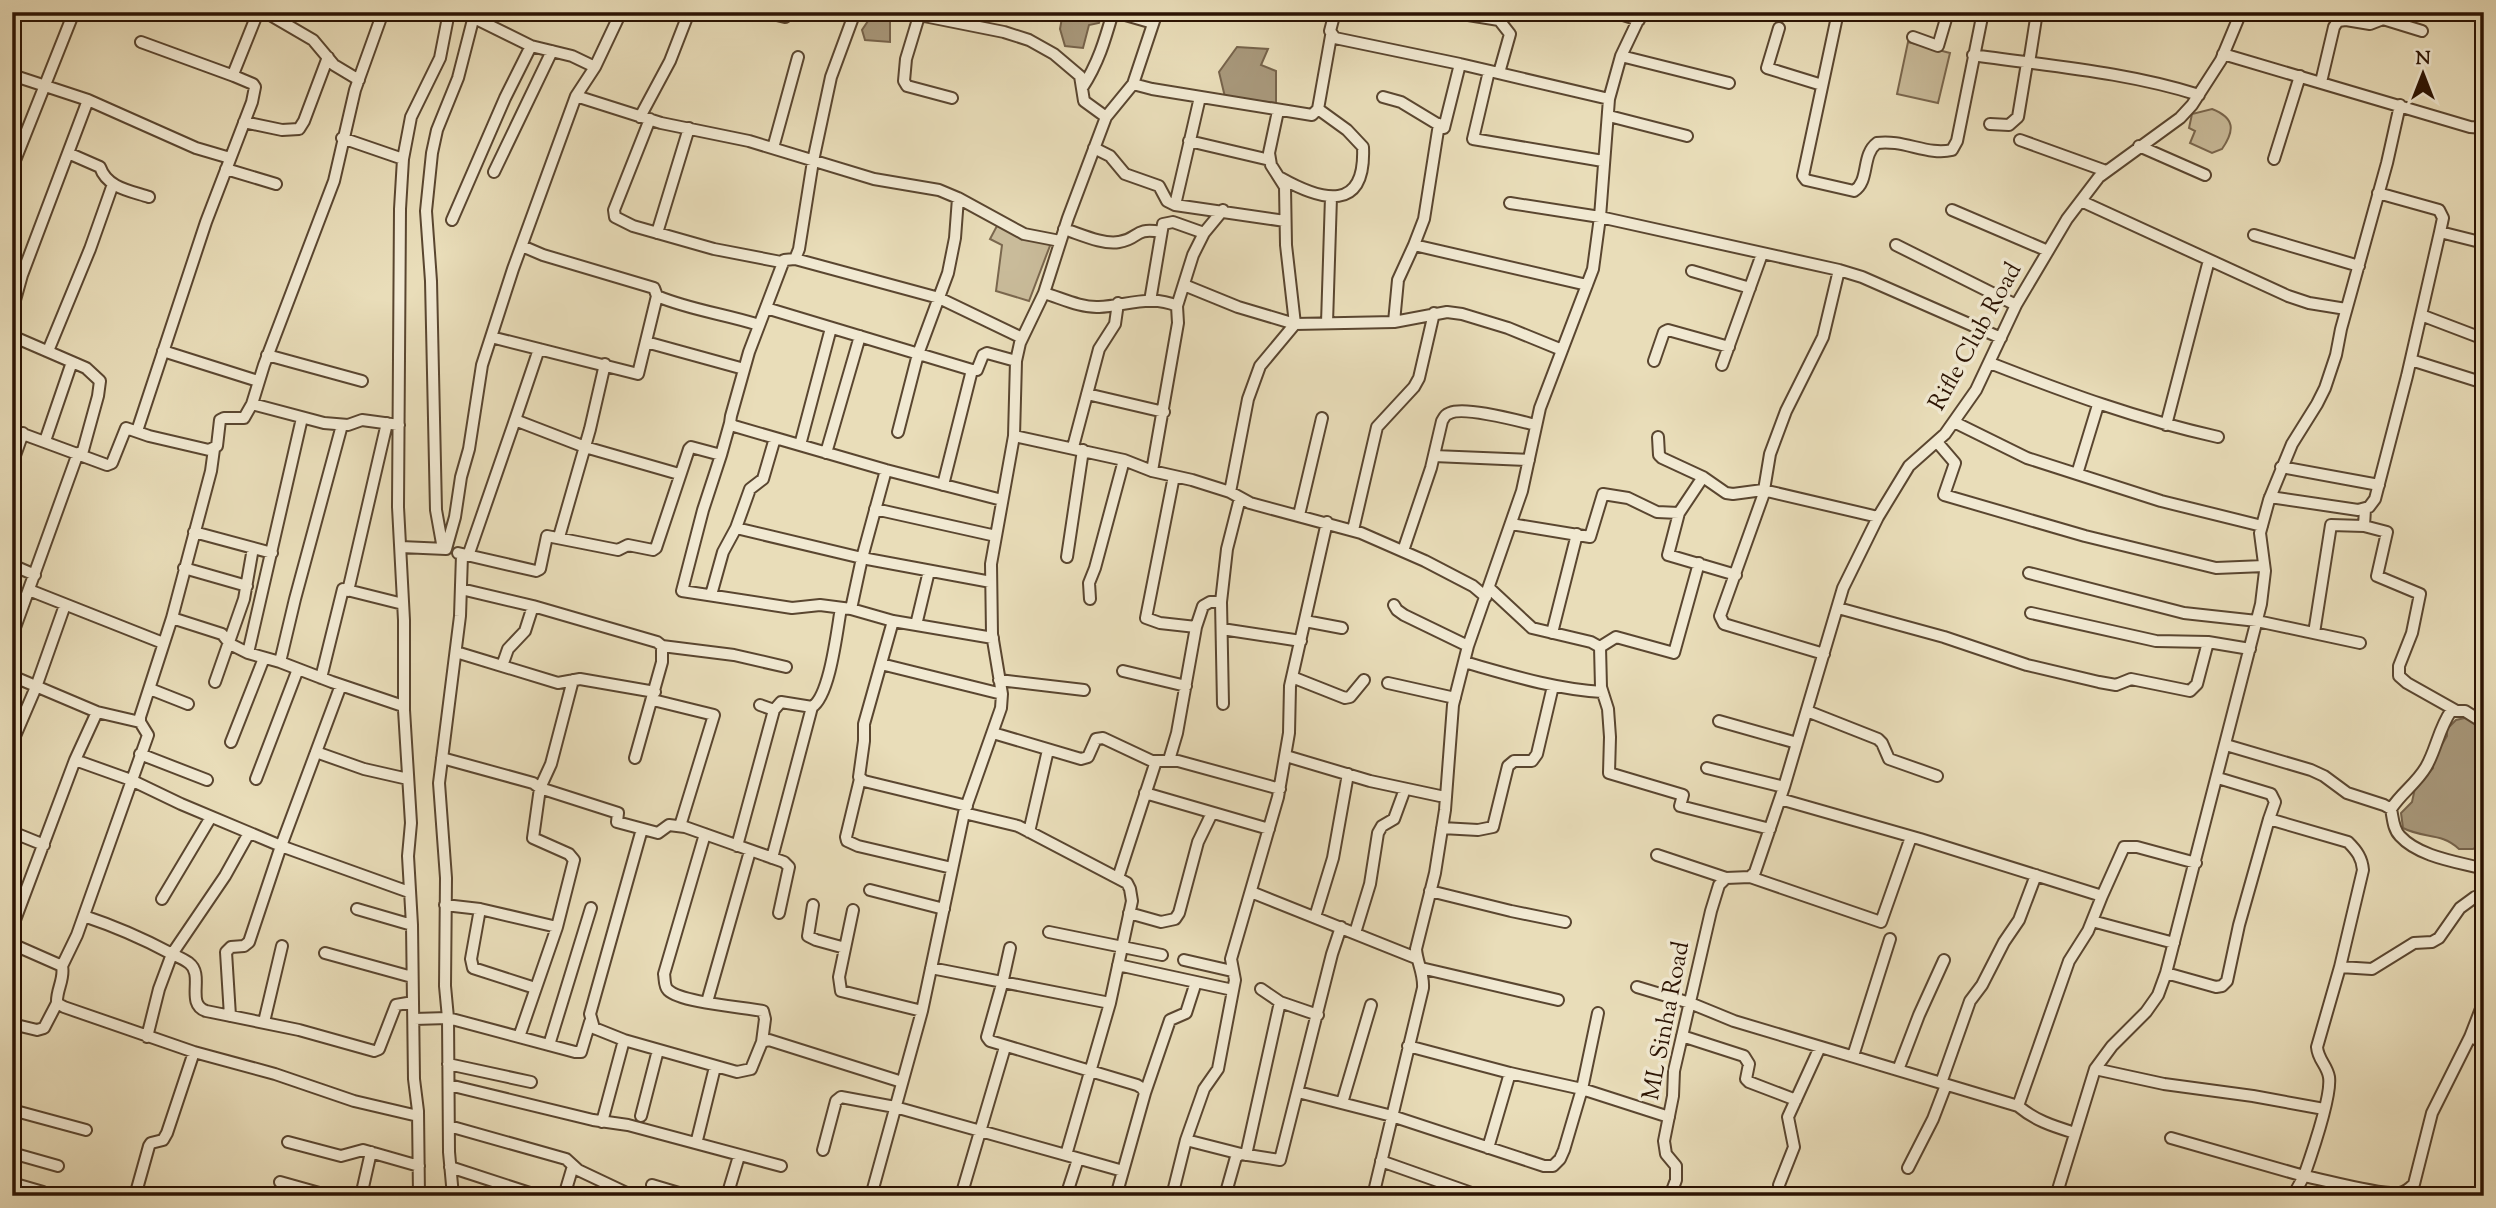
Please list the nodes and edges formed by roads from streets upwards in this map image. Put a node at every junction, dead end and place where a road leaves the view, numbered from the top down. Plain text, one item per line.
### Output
1 (258, 12) edge
2 (265, 12) edge
3 (383, 12) edge
4 (449, 12) edge
5 (621, 12) edge
6 (688, 12) edge
7 (764, 12) edge
8 (792, 12) edge
9 (855, 12) edge
10 (904, 12) edge
11 (1114, 12) edge
12 (1335, 12) edge
13 (1450, 12) edge
14 (1614, 12) edge
15 (1838, 12) edge
16 (1948, 12) edge
17 (1983, 12) edge
18 (2037, 12) edge
19 (2241, 12) edge
20 (73, 13) edge
21 (470, 14) edge
22 (919, 16) junction
23 (1499, 16) edge
24 (1640, 16) edge
25 (1155, 18) edge
26 (1779, 27) dead end
27 (2422, 31) dead end
28 (1332, 36) junction
29 (1913, 37) dead end
30 (141, 42) dead end
31 (531, 46) junction
32 (552, 51) junction
33 (2223, 54) junction
34 (1973, 55) junction
35 (1621, 56) junction
36 (328, 57) junction
37 (798, 57) dead end
38 (2028, 63) junction
39 (1460, 64) junction
40 (595, 67) junction
41 (1494, 72) junction
42 (12, 75) edge
43 (234, 76) junction
44 (2300, 76) junction
45 (359, 80) junction
46 (2321, 82) junction
47 (1729, 83) dead end
48 (1133, 84) junction
49 (45, 85) junction
50 (1822, 85) junction
51 (1082, 88) junction
52 (2199, 95) junction
53 (576, 96) junction
54 (1200, 97) junction
55 (1382, 97) dead end
56 (952, 98) dead end
57 (1609, 99) junction
58 (88, 100) junction
59 (2400, 105) junction
60 (1318, 109) junction
61 (1279, 111) junction
62 (1609, 116) junction
63 (1106, 117) junction
64 (645, 118) junction
65 (244, 122) junction
66 (1438, 124) junction
67 (1990, 124) dead end
68 (689, 128) junction
69 (2484, 128) edge
70 (1687, 136) dead end
71 (342, 138) junction
72 (2020, 140) dead end
73 (1189, 141) junction
74 (2139, 146) junction
75 (773, 148) junction
76 (1094, 148) junction
77 (68, 153) junction
78 (403, 159) junction
79 (2274, 159) dead end
80 (1270, 160) junction
81 (813, 161) junction
82 (1603, 161) junction
83 (228, 164) junction
84 (12, 168) edge
85 (2106, 171) junction
86 (494, 172) dead end
87 (2205, 175) dead end
88 (1280, 177) junction
89 (113, 184) junction
90 (276, 184) dead end
91 (2378, 193) junction
92 (149, 197) dead end
93 (1331, 197) junction
94 (958, 198) junction
95 (2081, 201) junction
96 (1510, 203) dead end
97 (1175, 205) junction
98 (1223, 210) junction
99 (1952, 211) dead end
100 (1600, 218) junction
101 (452, 220) dead end
102 (1286, 221) junction
103 (1064, 229) junction
104 (1161, 232) junction
105 (2440, 232) junction
106 (657, 233) junction
107 (1204, 233) junction
108 (2254, 235) dead end
109 (1060, 241) junction
110 (2484, 243) edge
111 (1414, 245) junction
112 (1896, 245) dead end
113 (522, 246) junction
114 (2048, 251) junction
115 (1762, 254) junction
116 (795, 259) junction
117 (2209, 260) junction
118 (781, 262) junction
119 (2358, 266) junction
120 (1839, 270) junction
121 (1692, 271) dead end
122 (17, 274) edge
123 (1184, 285) junction
124 (1587, 285) junction
125 (1750, 288) junction
126 (1044, 293) junction
127 (657, 296) junction
128 (939, 298) junction
129 (1150, 301) junction
130 (1118, 303) junction
131 (2016, 305) junction
132 (1177, 306) junction
133 (766, 308) junction
134 (2346, 309) junction
135 (12, 311) edge
136 (1434, 313) junction
137 (2421, 315) junction
138 (1394, 322) junction
139 (1327, 323) junction
140 (1295, 324) junction
141 (759, 326) junction
142 (831, 328) junction
143 (12, 336) edge
144 (860, 336) junction
145 (491, 337) junction
146 (1022, 338) junction
147 (2001, 338) junction
148 (2484, 339) edge
149 (646, 342) junction
150 (1729, 347) junction
151 (539, 349) junction
152 (1562, 350) junction
153 (48, 351) junction
154 (163, 351) junction
155 (918, 354) junction
156 (267, 355) junction
157 (1654, 360) dead end
158 (2411, 360) junction
159 (1016, 361) junction
160 (72, 362) junction
161 (1990, 363) junction
162 (605, 364) junction
163 (1722, 365) dead end
164 (744, 369) junction
165 (972, 370) junction
166 (258, 381) junction
167 (362, 381) dead end
168 (2484, 383) edge
169 (1087, 394) junction
170 (252, 404) junction
171 (2098, 405) junction
172 (1164, 412) junction
173 (302, 418) junction
174 (1322, 418) dead end
175 (515, 420) junction
176 (1954, 422) junction
177 (387, 423) junction
178 (730, 423) junction
179 (342, 425) junction
180 (399, 425) junction
181 (1536, 425) junction
182 (2165, 425) junction
183 (137, 431) junction
184 (17, 432) edge
185 (898, 432) dead end
186 (1014, 436) junction
187 (2218, 437) dead end
188 (775, 438) junction
189 (1658, 438) dead end
190 (45, 441) junction
191 (1937, 442) junction
192 (800, 445) junction
193 (585, 447) junction
194 (214, 449) junction
195 (1078, 449) junction
196 (826, 453) junction
197 (80, 454) junction
198 (721, 455) junction
199 (1434, 456) junction
200 (1124, 460) junction
201 (1529, 460) junction
202 (12, 464) edge
203 (2281, 467) junction
204 (886, 470) junction
205 (1152, 471) junction
206 (679, 474) junction
207 (2077, 474) junction
208 (1174, 476) junction
209 (1703, 477) junction
210 (943, 485) junction
211 (2379, 485) junction
212 (1763, 490) junction
213 (1235, 495) junction
214 (2270, 498) junction
215 (1002, 500) junction
216 (875, 509) junction
217 (2365, 509) junction
218 (1679, 513) junction
219 (1299, 515) junction
220 (1878, 517) junction
221 (1327, 522) junction
222 (1511, 524) junction
223 (2262, 526) junction
224 (2364, 526) junction
225 (736, 528) junction
226 (1353, 530) junction
227 (194, 532) junction
228 (1577, 534) junction
229 (996, 536) junction
230 (559, 537) junction
231 (401, 547) junction
232 (253, 548) junction
233 (441, 550) junction
234 (1403, 551) junction
235 (272, 553) junction
236 (465, 555) junction
237 (1066, 557) dead end
238 (862, 558) junction
239 (1699, 563) junction
240 (12, 565) edge
241 (2264, 566) junction
242 (184, 568) junction
243 (929, 571) junction
244 (2029, 573) dead end
245 (35, 575) junction
246 (1736, 575) junction
247 (991, 582) junction
248 (247, 586) junction
249 (461, 589) junction
250 (29, 590) junction
251 (348, 591) junction
252 (1488, 592) junction
253 (711, 595) junction
254 (1090, 599) dead end
255 (1221, 602) junction
256 (403, 604) junction
257 (65, 605) junction
258 (1394, 605) dead end
259 (533, 606) junction
260 (1838, 608) junction
261 (846, 609) junction
262 (2031, 613) dead end
263 (172, 618) junction
264 (893, 621) junction
265 (1305, 621) junction
266 (2257, 621) junction
267 (916, 625) junction
268 (1196, 627) junction
269 (1342, 628) dead end
270 (1222, 629) junction
271 (1552, 633) junction
272 (2314, 633) junction
273 (12, 636) edge
274 (993, 638) junction
275 (1301, 641) junction
276 (2208, 642) junction
277 (163, 643) junction
278 (2360, 643) dead end
279 (230, 644) junction
280 (662, 646) junction
281 (1468, 646) junction
282 (1600, 647) junction
283 (2250, 649) junction
284 (456, 652) junction
285 (248, 653) junction
286 (1824, 654) junction
287 (264, 658) junction
288 (280, 662) junction
289 (1464, 662) junction
290 (881, 664) junction
291 (502, 666) junction
292 (786, 667) dead end
293 (298, 669) junction
294 (1124, 671) dead end
295 (12, 676) edge
296 (1292, 677) junction
297 (321, 678) junction
298 (573, 680) junction
299 (999, 680) junction
300 (1364, 680) dead end
301 (215, 682) dead end
302 (1388, 683) dead end
303 (341, 685) junction
304 (1186, 686) junction
305 (1553, 686) junction
306 (36, 687) junction
307 (150, 689) junction
308 (1084, 690) dead end
309 (1602, 692) junction
310 (1002, 694) junction
311 (654, 696) junction
312 (1454, 698) junction
313 (188, 704) dead end
314 (1223, 704) dead end
315 (760, 705) dead end
316 (404, 706) junction
317 (812, 707) junction
318 (774, 709) junction
319 (2455, 710) junction
320 (1807, 711) junction
321 (97, 712) junction
322 (140, 722) junction
323 (1719, 722) dead end
324 (2484, 723) edge
325 (993, 733) junction
326 (231, 742) dead end
327 (12, 743) edge
328 (1797, 743) junction
329 (2226, 745) junction
330 (1048, 750) junction
331 (316, 752) junction
332 (141, 754) junction
333 (1286, 756) junction
334 (442, 758) junction
335 (635, 758) dead end
336 (75, 760) junction
337 (1169, 760) junction
338 (1156, 761) junction
339 (1707, 768) dead end
340 (1348, 774) junction
341 (1937, 776) dead end
342 (2218, 778) junction
343 (257, 779) dead end
344 (408, 779) junction
345 (860, 779) junction
346 (131, 780) junction
347 (207, 780) dead end
348 (1784, 787) junction
349 (540, 788) junction
350 (1280, 789) junction
351 (1405, 789) junction
352 (1146, 793) junction
353 (1440, 796) dead end
354 (1780, 799) junction
355 (2390, 809) junction
356 (966, 810) junction
357 (1212, 813) junction
358 (211, 817) junction
359 (2269, 819) junction
360 (680, 826) junction
361 (1442, 828) junction
362 (642, 829) junction
363 (1269, 829) junction
364 (1770, 829) junction
365 (12, 832) edge
366 (1030, 832) junction
367 (249, 833) junction
368 (705, 834) junction
369 (1911, 837) junction
370 (44, 845) junction
371 (281, 846) junction
372 (737, 846) junction
373 (750, 851) junction
374 (1657, 855) dead end
375 (772, 858) junction
376 (2196, 863) junction
377 (952, 868) junction
378 (2484, 869) edge
379 (2036, 875) junction
380 (1726, 877) junction
381 (1750, 877) junction
382 (1118, 878) junction
383 (870, 891) dead end
384 (1430, 891) junction
385 (409, 892) junction
386 (1251, 892) junction
387 (2484, 895) edge
388 (2102, 896) junction
389 (162, 899) dead end
390 (445, 905) junction
391 (813, 905) dead end
392 (591, 908) dead end
393 (357, 909) dead end
394 (480, 909) junction
395 (944, 909) junction
396 (853, 910) dead end
397 (1129, 913) junction
398 (779, 914) dead end
399 (84, 916) junction
400 (1315, 917) junction
401 (2092, 921) junction
402 (1565, 922) dead end
403 (412, 925) junction
404 (557, 927) junction
405 (1341, 927) junction
406 (12, 928) edge
407 (1049, 932) dead end
408 (1356, 933) junction
409 (1890, 939) dead end
410 (2174, 943) junction
411 (12, 944) edge
412 (282, 946) dead end
413 (1122, 946) junction
414 (845, 948) junction
415 (1010, 948) dead end
416 (325, 953) dead end
417 (172, 954) junction
418 (1162, 955) dead end
419 (1184, 960) dead end
420 (1944, 960) dead end
421 (1419, 963) junction
422 (1118, 965) junction
423 (62, 966) junction
424 (2340, 967) junction
425 (931, 968) junction
426 (1232, 971) junction
427 (2166, 973) junction
428 (412, 977) junction
429 (1196, 982) junction
430 (1002, 984) junction
431 (1637, 987) dead end
432 (535, 988) junction
433 (1261, 989) dead end
434 (1233, 990) junction
435 (1558, 1000) dead end
436 (2484, 1000) edge
437 (413, 1002) junction
438 (1280, 1002) junction
439 (57, 1003) junction
440 (707, 1003) junction
441 (1110, 1003) junction
442 (1690, 1003) junction
443 (1371, 1006) dead end
444 (922, 1012) junction
445 (1598, 1013) dead end
446 (230, 1016) junction
447 (1318, 1016) junction
448 (419, 1018) junction
449 (446, 1018) junction
450 (264, 1022) junction
451 (590, 1022) junction
452 (12, 1024) edge
453 (1682, 1036) junction
454 (147, 1037) junction
455 (519, 1037) junction
456 (2470, 1037) junction
457 (624, 1040) junction
458 (762, 1042) junction
459 (2484, 1042) edge
460 (549, 1045) junction
461 (1004, 1046) junction
462 (1408, 1046) junction
463 (1821, 1047) junction
464 (659, 1050) junction
465 (194, 1052) junction
466 (1853, 1056) junction
467 (447, 1064) junction
468 (715, 1067) junction
469 (2095, 1069) junction
470 (1898, 1070) junction
471 (1090, 1071) junction
472 (1510, 1073) junction
473 (531, 1082) dead end
474 (902, 1082) junction
475 (1943, 1084) junction
476 (449, 1085) junction
477 (1582, 1089) junction
478 (1298, 1092) junction
479 (1145, 1093) junction
480 (1796, 1100) junction
481 (1342, 1103) junction
482 (2018, 1106) junction
483 (895, 1107) junction
484 (2324, 1108) junction
485 (12, 1110) edge
486 (418, 1116) junction
487 (641, 1116) dead end
488 (1392, 1116) junction
489 (1669, 1117) junction
490 (602, 1122) junction
491 (449, 1126) junction
492 (86, 1130) dead end
493 (979, 1130) junction
494 (2075, 1133) junction
495 (2171, 1138) dead end
496 (697, 1140) dead end
497 (1186, 1140) junction
498 (288, 1142) dead end
499 (1488, 1148) junction
500 (823, 1150) dead end
501 (371, 1152) junction
502 (12, 1153) edge
503 (1244, 1154) junction
504 (1066, 1155) junction
505 (739, 1156) junction
506 (1078, 1159) junction
507 (1381, 1161) junction
508 (58, 1166) dead end
509 (419, 1166) junction
510 (573, 1166) junction
511 (781, 1166) dead end
512 (450, 1167) junction
513 (1908, 1168) dead end
514 (1123, 1171) junction
515 (2304, 1176) junction
516 (280, 1182) dead end
517 (12, 1183) edge
518 (652, 1185) dead end
519 (1779, 1185) dead end
520 (43, 1192) dead end
521 (2379, 1194) edge
522 (135, 1196) edge
523 (330, 1196) edge
524 (361, 1196) edge
525 (419, 1196) edge
526 (453, 1196) edge
527 (539, 1196) edge
528 (564, 1196) edge
529 (633, 1196) edge
530 (689, 1196) edge
531 (727, 1196) edge
532 (871, 1196) edge
533 (961, 1196) edge
534 (1066, 1196) edge
535 (1115, 1196) edge
536 (1172, 1196) edge
537 (1224, 1196) edge
538 (1373, 1196) edge
539 (1480, 1196) edge
540 (1670, 1196) edge
541 (2056, 1196) edge
542 (2292, 1196) edge

1 - 43 street
2 - 36 street
3 - 45 street
4 - 78 street
5 - 40 street
6 - 64 street
7 - 8 street
9 - 81 street
10 - 22 street
11 - 25 street
11 - 51 street
12 - 28 street
13 - 23 street
14 - 24 street
15 - 50 street
16 - 29 street
17 - 34 street
18 - 38 street
19 - 33 street, Rifle Club Road
20 - 49 street
21 - 31 street
21 - 233 street
22 - 51 street
22 - 56 street
23 - 41 street
24 - 35 street
25 - 48 street
26 - 50 street
27 - 46 street
28 - 39 street
28 - 60 street
30 - 43 street
31 - 32 street
31 - 101 street
32 - 40 street
32 - 86 street
33 - 44 street
33 - 52 street, Rifle Club Road
34 - 38 street
34 - 50 street
35 - 47 street
35 - 57 street
36 - 45 street
36 - 65 street
37 - 75 street
38 - 52 street
38 - 67 street
39 - 41 street
39 - 66 street
40 - 53 street
41 - 57 street
41 - 82 street
42 - 49 street
43 - 65 street
44 - 46 street
44 - 79 street
45 - 71 street
46 - 59 street
48 - 54 street
48 - 63 street
49 - 58 street
49 - 84 street
51 - 63 street
52 - 74 street, Rifle Club Road
53 - 64 street
53 - 113 street
54 - 61 street
54 - 73 street
55 - 66 street
57 - 62 street
58 - 77 street
58 - 83 street
59 - 69 street
59 - 91 street
60 - 61 street
60 - 93 street
61 - 80 street
62 - 70 street
62 - 82 street
63 - 76 street
64 - 68 street
64 - 106 street
65 - 83 street
66 - 111 street
68 - 75 street
68 - 106 street
71 - 78 street
71 - 156 street
72 - 85 street
73 - 80 street
73 - 97 street
74 - 85 street, Rifle Club Road
74 - 87 street
75 - 81 street
76 - 97 street
76 - 103 street
77 - 89 street
77 - 122 street
78 - 180 street
80 - 88 street
81 - 94 street
81 - 116 street
82 - 100 street
83 - 90 street
83 - 154 street
85 - 95 street, Rifle Club Road
88 - 93 street
88 - 102 street
89 - 92 street
89 - 153 street
91 - 105 street
91 - 119 street
93 - 139 street
94 - 109 street
94 - 128 street
95 - 114 street, Rifle Club Road
95 - 117 street
96 - 100 street
97 - 98 street
98 - 102 street
98 - 107 street
99 - 114 street
100 - 115 street
100 - 124 street
102 - 140 street
103 - 104 street
103 - 109 street
104 - 107 street
104 - 129 street
105 - 110 street
105 - 137 street
106 - 118 street
107 - 123 street
108 - 119 street
109 - 126 street
111 - 124 street
111 - 138 street
112 - 131 street
113 - 127 street
113 - 145 street
114 - 131 street, Rifle Club Road
115 - 120 street
115 - 125 street
116 - 118 street
116 - 128 street
117 - 134 street
117 - 182 street
118 - 133 street
119 - 134 street
120 - 147 street
120 - 212 street
121 - 125 street
122 - 135 street
123 - 132 street
123 - 140 street
124 - 152 street
125 - 150 street
126 - 130 street
126 - 146 street
127 - 141 street
127 - 149 street
128 - 146 street
128 - 155 street
129 - 130 street
129 - 132 street
130 - 169 street
131 - 147 street, Rifle Club Road
132 - 172 street
133 - 141 street
133 - 142 street
134 - 203 street
136 - 138 street
136 - 152 street
136 - 226 street
137 - 148 street
137 - 158 street
138 - 139 street
139 - 140 street
140 - 213 street
141 - 164 street
142 - 144 street
142 - 192 street
143 - 153 street
144 - 155 street
144 - 196 street
145 - 151 street
145 - 233 street
146 - 159 street
147 - 161 street, Rifle Club Road
149 - 162 street
149 - 164 street
150 - 157 street
150 - 163 street
151 - 162 street
151 - 175 street
152 - 181 street
153 - 160 street
154 - 166 street
154 - 183 street
155 - 165 street
155 - 185 street
156 - 166 street
156 - 167 street
158 - 168 street
158 - 211 street
159 - 165 street
159 - 186 street
160 - 190 street
160 - 197 street
161 - 171 street
161 - 176 street, Rifle Club Road
162 - 193 street
164 - 178 street
165 - 210 street
166 - 170 street
169 - 172 street
169 - 195 street
170 - 173 street
170 - 194 street
171 - 182 street
171 - 207 street
172 - 205 street
173 - 179 street
173 - 235 street
174 - 219 street
175 - 193 street
175 - 236 street
176 - 191 street, Rifle Club Road
176 - 207 street
177 - 179 street
177 - 180 street
177 - 251 street
178 - 188 street
178 - 198 street
179 - 288 street
180 - 231 street
181 - 199 street
181 - 201 street
182 - 187 street
183 - 194 street
183 - 197 street
184 - 190 street
184 - 202 street
186 - 195 street
186 - 215 street
188 - 192 street
188 - 225 street
189 - 209 street
190 - 197 street
191 - 220 street, Rifle Club Road
191 - 241 street
192 - 196 street
193 - 206 street
193 - 230 street
194 - 227 street
195 - 200 street
195 - 237 street
196 - 204 street
197 - 245 street
198 - 206 street
198 - 253 street
199 - 201 street
199 - 234 street
200 - 205 street
200 - 254 street
201 - 222 street
203 - 211 street
203 - 214 street
204 - 210 street
204 - 216 street
205 - 208 street
206 - 230 street
207 - 223 street
208 - 213 street
208 - 268 street
209 - 212 street
209 - 218 street
210 - 215 street
211 - 217 street
212 - 220 street
212 - 246 street
213 - 219 street
213 - 255 street
214 - 217 street
214 - 223 street
215 - 229 street
216 - 229 street
216 - 238 street
217 - 224 street
218 - 228 street
218 - 239 street
219 - 221 street
220 - 260 street, Rifle Club Road
221 - 226 street
221 - 265 street
222 - 228 street
222 - 252 street
223 - 241 street
224 - 272 street
224 - 319 street
225 - 238 street
225 - 253 street
226 - 234 street
227 - 232 street
227 - 242 street
228 - 271 street
229 - 247 street
230 - 236 street
231 - 233 street
231 - 256 street
232 - 235 street
232 - 248 street
233 - 236 street
234 - 252 street
235 - 285 street
236 - 249 street
238 - 243 street
238 - 261 street
239 - 246 street
239 - 282 street
240 - 245 street
241 - 266 street
242 - 248 street
242 - 263 street
243 - 247 street
243 - 267 street
244 - 266 street
245 - 250 street
246 - 286 street
247 - 274 street
248 - 279 street
249 - 259 street
249 - 284 street
250 - 257 street
250 - 273 street
251 - 256 street
251 - 297 street
252 - 271 street
252 - 281 street
253 - 261 street
255 - 268 street
255 - 270 street
256 - 316 street
257 - 277 street
257 - 306 street
258 - 281 street
259 - 280 street
259 - 291 street
260 - 276 street
260 - 286 street, Rifle Club Road
261 - 264 street
261 - 317 street
262 - 276 street
263 - 277 street
263 - 279 street
264 - 267 street
264 - 290 street
265 - 269 street
265 - 275 street
266 - 272 street
266 - 283 street
267 - 274 street
268 - 304 street
270 - 275 street
270 - 314 street
271 - 282 street
272 - 278 street
274 - 299 street
275 - 296 street
276 - 283 street
277 - 307 street
279 - 285 street
279 - 301 street
280 - 292 street
280 - 311 street
281 - 289 street
282 - 309 street
283 - 329 street
284 - 291 street
284 - 334 street
285 - 287 street
286 - 320 street, Rifle Club Road
287 - 288 street
287 - 326 street
288 - 293 street
289 - 305 street
289 - 312 street
290 - 310 street
290 - 345 street
291 - 298 street
293 - 297 street
293 - 343 street
294 - 304 street
295 - 306 street
296 - 300 street
296 - 333 street
297 - 303 street
298 - 311 street
298 - 349 street
299 - 308 street
299 - 310 street
302 - 312 street
303 - 316 street
303 - 331 street
304 - 337 street
305 - 309 street
305 - 361 street
306 - 321 street
306 - 327 street
307 - 313 street
307 - 322 street
309 - 364 street
310 - 325 street
311 - 335 street
311 - 360 street
312 - 361 street
315 - 318 street
316 - 344 street
317 - 318 street
317 - 375 street
318 - 372 street
319 - 324 street
319 - 355 street
320 - 328 street, Rifle Club Road
320 - 341 street
321 - 322 street
321 - 336 street
322 - 332 street
323 - 328 street
325 - 330 street
325 - 356 street
328 - 348 street, Rifle Club Road
329 - 342 street
329 - 355 street
330 - 338 street
330 - 366 street
331 - 344 street
331 - 371 street
332 - 346 street
332 - 347 street
333 - 340 street
333 - 350 street
334 - 349 street
334 - 390 street
336 - 346 street
336 - 370 street
337 - 338 street
337 - 350 street
338 - 352 street
339 - 348 street
340 - 351 street
340 - 400 street
342 - 359 street
342 - 376 street
344 - 385 street
345 - 356 street
345 - 377 street
346 - 358 street
346 - 399 street
348 - 354 street, Rifle Club Road
349 - 362 street
349 - 404 street
350 - 363 street
351 - 353 street
351 - 408 street
352 - 357 street
352 - 382 street
354 - 364 street, Rifle Club Road
354 - 369 street
355 - 378 street
356 - 366 street
356 - 377 street
357 - 363 street
357 - 397 street
358 - 367 street
358 - 389 street
359 - 424 street
359 - 427 street
360 - 362 street
360 - 368 street
361 - 384 street
362 - 451 street
363 - 386 street
364 - 381 street, Rifle Club Road
365 - 370 street
366 - 382 street
367 - 371 street
367 - 417 street
368 - 372 street
368 - 440 street
369 - 379 street
369 - 381 street
370 - 406 street
371 - 385 street
371 - 446 street
372 - 373 street
373 - 375 street
373 - 440 street
374 - 380 street
375 - 398 street
376 - 388 street
376 - 410 street
377 - 395 street
379 - 388 street
379 - 475 street
380 - 381 street
380 - 442 street, ML Sinha Road
382 - 397 street
383 - 395 street
384 - 402 street
384 - 421 street
385 - 403 street
386 - 400 street
386 - 426 street
387 - 424 street
388 - 401 street
390 - 394 street
390 - 449 street
391 - 414 street
392 - 460 street
393 - 403 street
394 - 404 street
394 - 432 street
395 - 425 street
396 - 414 street
397 - 413 street
399 - 417 street
399 - 423 street
400 - 405 street
401 - 410 street
401 - 482 street
403 - 428 street
404 - 432 street
405 - 408 street
405 - 447 street
407 - 413 street
408 - 421 street
409 - 466 street
410 - 427 street
411 - 423 street
412 - 450 street
413 - 418 street
413 - 422 street
414 - 444 street
415 - 430 street
416 - 428 street
417 - 446 street
417 - 454 street
419 - 426 street
420 - 470 street
421 - 435 street
421 - 462 street
422 - 429 street
422 - 441 street
423 - 439 street
424 - 484 street
425 - 430 street
425 - 444 street
426 - 434 street
427 - 469 street
428 - 437 street
429 - 434 street
429 - 479 street
430 - 441 street
430 - 461 street
431 - 442 street
432 - 455 street
433 - 438 street
434 - 497 street
436 - 456 street
437 - 448 street
437 - 450 street
438 - 447 street
438 - 503 street
439 - 452 street
439 - 454 street
440 - 458 street
441 - 471 street
442 - 453 street, ML Sinha Road
442 - 463 street
443 - 481 street
444 - 474 street
445 - 477 street
446 - 450 street
447 - 478 street
448 - 449 street
448 - 486 street
449 - 455 street
449 - 467 street
451 - 457 street
451 - 460 street
453 - 480 street
453 - 489 street, ML Sinha Road
454 - 465 street
455 - 460 street
456 - 459 street
456 - 521 street
457 - 464 street
457 - 490 street
458 - 468 street
458 - 474 street
461 - 471 street
461 - 493 street
462 - 472 street
462 - 488 street
463 - 466 street
463 - 480 street
464 - 468 street
464 - 487 street
465 - 486 street
465 - 522 street
466 - 470 street
467 - 473 street
467 - 476 street
468 - 496 street
469 - 484 street
469 - 494 street
470 - 475 street
471 - 479 street
471 - 504 street
472 - 477 street
472 - 499 street
474 - 483 street
475 - 482 street
475 - 513 street
476 - 490 street
476 - 491 street
477 - 489 street
477 - 499 street
478 - 481 street
478 - 503 street
479 - 514 street
480 - 519 street
481 - 488 street
482 - 494 street
483 - 493 street
483 - 500 street
483 - 532 street
484 - 515 street
485 - 492 street
486 - 509 street
488 - 499 street
488 - 507 street
489 - 540 street, ML Sinha Road
490 - 505 street
491 - 510 street
491 - 512 street
493 - 504 street
493 - 533 street
494 - 541 street
495 - 515 street
497 - 503 street
497 - 536 street
498 - 501 street
501 - 509 street
501 - 524 street
502 - 508 street
503 - 537 street
504 - 506 street
505 - 511 street
505 - 531 street
506 - 514 street
506 - 534 street
507 - 538 street
507 - 539 street
509 - 525 street
510 - 528 street
510 - 529 street
512 - 526 street
512 - 527 street
514 - 535 street
515 - 521 street
515 - 542 street
516 - 523 street
517 - 520 street
518 - 530 street

